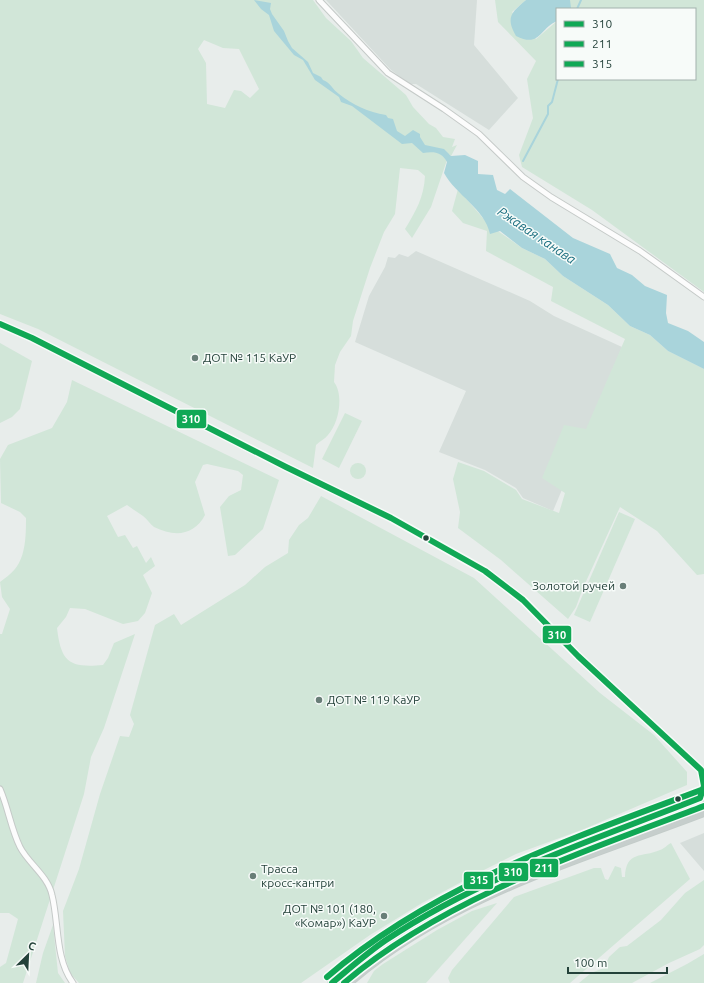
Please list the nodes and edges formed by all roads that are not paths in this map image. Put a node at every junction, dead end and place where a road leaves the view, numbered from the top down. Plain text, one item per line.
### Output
1 (319, 0) edge
2 (704, 297) edge
3 (0, 324) edge
4 (703, 771) edge
5 (0, 788) edge
6 (702, 797) edge
7 (704, 812) edge
8 (564, 852) junction
9 (568, 863) junction
10 (74, 983) edge
11 (332, 983) edge
12 (348, 983) edge

1 - 2 street
3 - 4 street
4 - 6 street
5 - 10 street
6 - 8 highway
7 - 9 highway
8 - 9 highway
8 - 11 highway
9 - 12 highway

